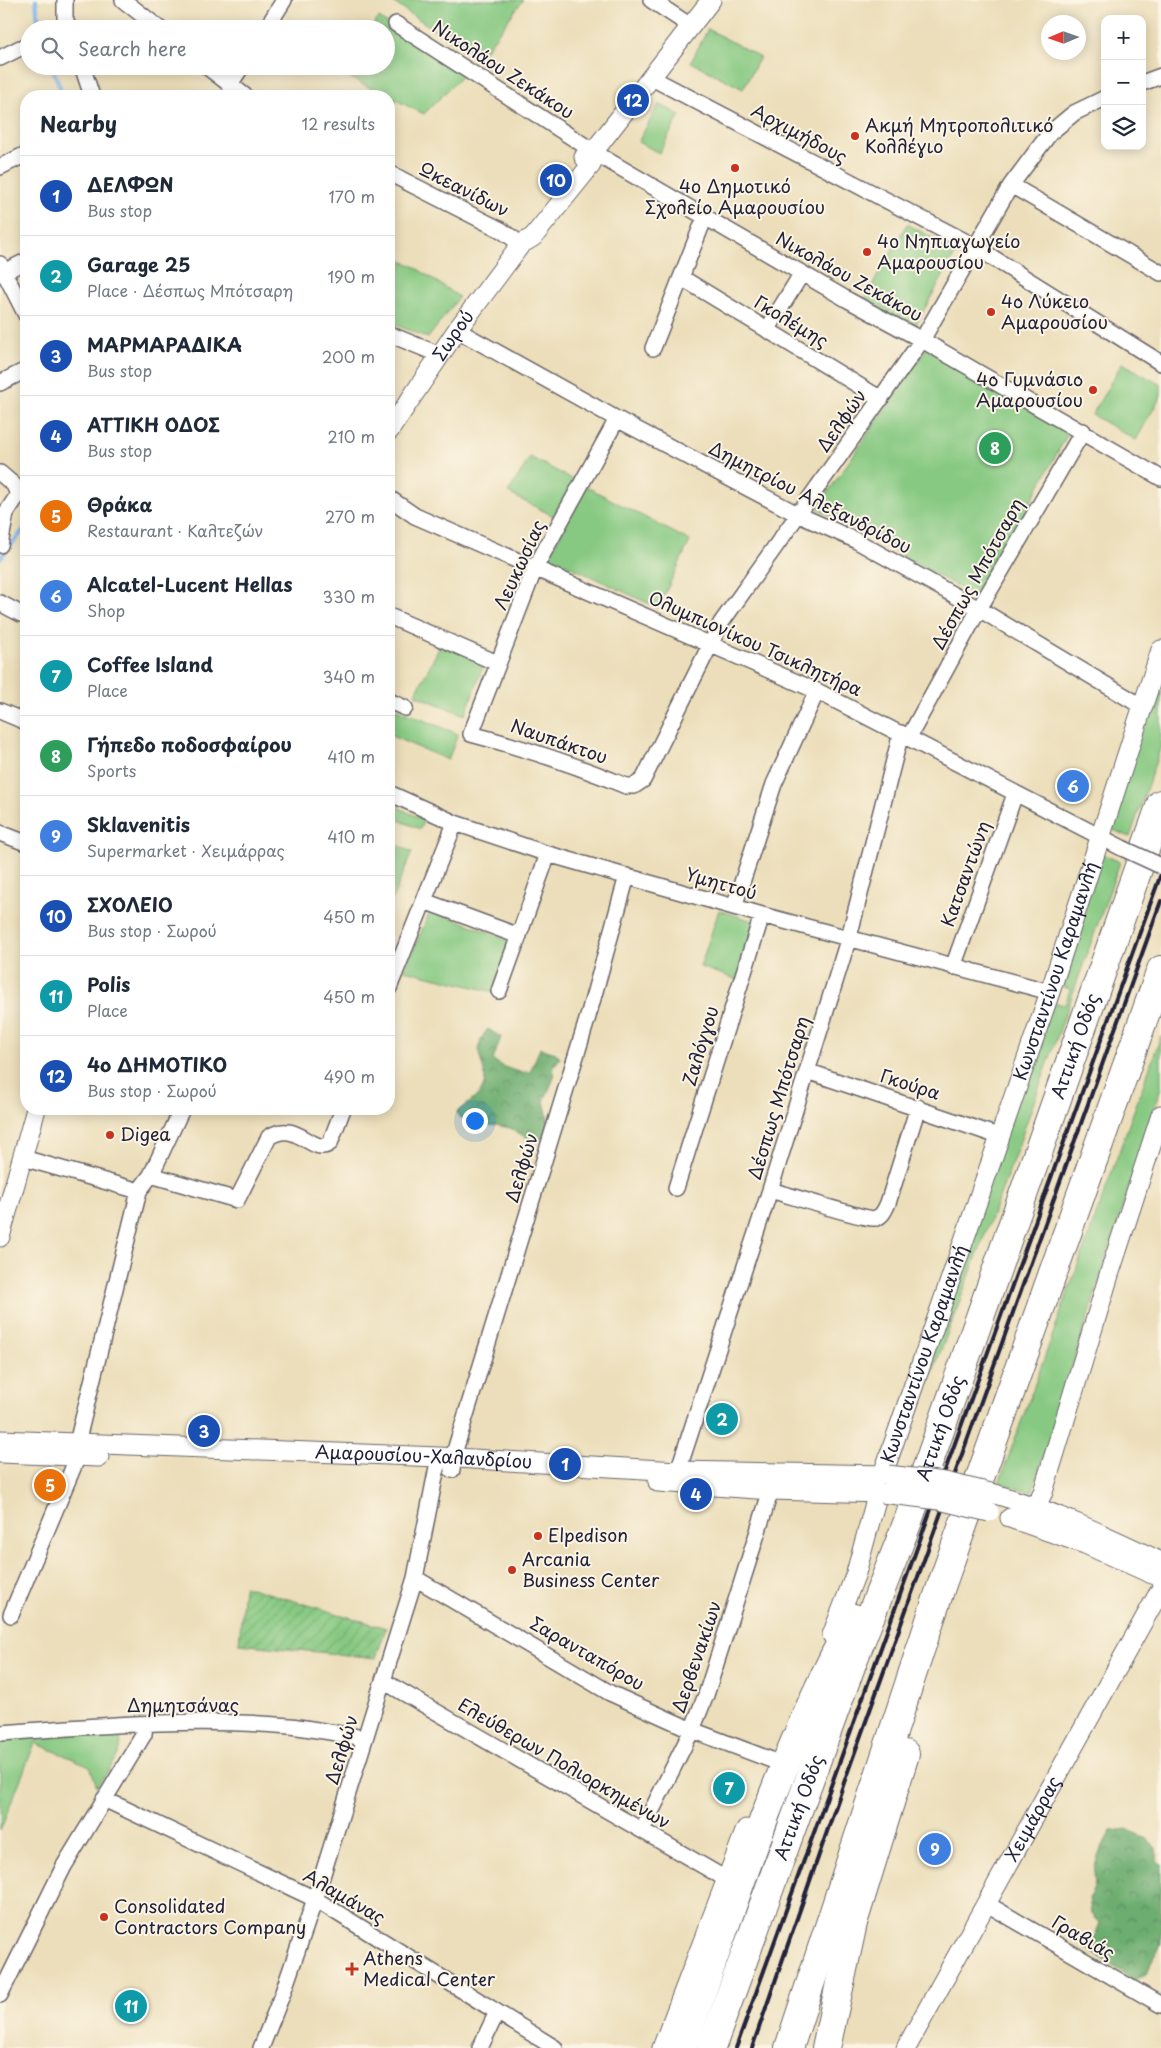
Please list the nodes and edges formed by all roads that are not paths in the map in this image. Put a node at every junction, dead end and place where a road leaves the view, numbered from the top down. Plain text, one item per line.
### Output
1 (65, 0) edge
2 (123, 0) edge
3 (284, 0) edge
4 (650, 0) edge
5 (711, 0) edge
6 (66, 20) edge
7 (149, 20) edge
8 (272, 20) edge
9 (396, 24) dead end
10 (689, 26) junction
11 (20, 48) dead end
12 (0, 58) edge
13 (85, 75) edge
14 (216, 75) edge
15 (236, 75) edge
16 (1161, 76) edge
17 (650, 78) junction
18 (1146, 82) edge
19 (229, 86) junction
20 (90, 90) edge
21 (235, 90) edge
22 (1101, 100) edge
23 (594, 151) junction
24 (20, 157) edge
25 (0, 167) edge
26 (395, 175) edge
27 (1011, 185) junction
28 (705, 217) junction
29 (521, 244) junction
30 (974, 246) junction
31 (20, 263) edge
32 (1, 270) edge
33 (802, 273) junction
34 (1161, 273) edge
35 (682, 278) junction
36 (20, 304) edge
37 (457, 330) junction
38 (767, 330) junction
39 (395, 336) edge
40 (922, 340) junction
41 (653, 348) dead end
42 (440, 355) junction
43 (1161, 363) edge
44 (20, 373) edge
45 (0, 383) edge
46 (881, 398) junction
47 (617, 419) junction
48 (395, 422) edge
49 (1083, 431) junction
50 (0, 473) edge
51 (1161, 478) edge
52 (395, 502) edge
53 (3, 515) edge
54 (799, 516) junction
55 (0, 545) edge
56 (535, 568) junction
57 (0, 603) edge
58 (979, 609) junction
59 (20, 613) edge
60 (395, 619) edge
61 (710, 643) junction
62 (1161, 650) edge
63 (497, 663) junction
64 (817, 691) junction
65 (395, 704) edge
66 (1143, 707) junction
67 (405, 708) dead end
68 (0, 711) edge
69 (20, 719) edge
70 (471, 734) joint
71 (905, 735) junction
72 (634, 786) joint
73 (1015, 794) junction
74 (395, 796) edge
75 (1161, 804) edge
76 (455, 823) junction
77 (0, 833) edge
78 (1101, 838) junction
79 (20, 841) edge
80 (548, 854) junction
81 (1161, 866) edge
82 (627, 876) junction
83 (424, 901) junction
84 (734, 907) junction
85 (762, 915) junction
86 (518, 936) junction
87 (849, 937) junction
88 (953, 966) junction
89 (1161, 970) edge
90 (395, 973) edge
91 (499, 991) dead end
92 (1050, 992) junction
93 (807, 1071) junction
94 (918, 1107) junction
95 (34, 1115) edge
96 (179, 1115) edge
97 (340, 1115) edge
98 (1161, 1115) edge
99 (1001, 1137) junction
100 (23, 1158) junction
101 (151, 1175) junction
102 (676, 1188) dead end
103 (770, 1190) junction
104 (139, 1191) junction
105 (0, 1236) edge
106 (0, 1440) edge
107 (77, 1450) junction
108 (0, 1453) edge
109 (446, 1463) junction
110 (678, 1470) junction
111 (886, 1474) junction
112 (988, 1485) junction
113 (771, 1490) junction
114 (880, 1493) junction
115 (1036, 1506) junction
116 (1011, 1518) junction
117 (908, 1521) junction
118 (1161, 1562) edge
119 (415, 1578) junction
120 (1161, 1578) edge
121 (1161, 1589) edge
122 (11, 1615) dead end
123 (383, 1681) junction
124 (145, 1724) junction
125 (692, 1730) junction
126 (0, 1733) edge
127 (365, 1738) junction
128 (774, 1761) junction
129 (104, 1799) junction
130 (642, 1830) junction
131 (726, 1879) junction
132 (315, 1898) junction
133 (987, 1904) junction
134 (0, 1995) edge
135 (1161, 2005) edge
136 (497, 2012) junction
137 (260, 2048) edge
138 (480, 2048) edge
139 (555, 2048) edge
140 (662, 2048) edge
141 (682, 2048) edge
142 (711, 2048) edge
143 (789, 2048) edge
144 (826, 2048) edge
145 (906, 2048) edge

1 - 6 street
2 - 7 street
3 - 8 street
4 - 10 street
5 - 10 street, Σωρού
9 - 23 street, Νικολάου Ζεκάκου
10 - 17 street, Σωρού
11 - 12 street
13 - 20 street
14 - 19 street
15 - 19 street
16 - 18 street
17 - 23 street, Σωρού
17 - 30 street, Αρχιμήδους
19 - 21 street
22 - 27 street, Δελφών
23 - 28 street, Νικολάου Ζεκάκου
23 - 29 street, Σωρού
24 - 25 street
26 - 29 street, Ωκεανίδων
27 - 30 street, Δελφών
27 - 34 street
28 - 33 street, Νικολάου Ζεκάκου
28 - 35 street
29 - 37 street, Σωρού
30 - 40 street, Δελφών
30 - 43 street, Αρχιμήδους
31 - 32 street
32 - 36 street
33 - 38 street
33 - 40 street, Νικολάου Ζεκάκου
35 - 38 street, Γκολέμης
35 - 41 street
37 - 42 street, Σωρού
37 - 47 street, Δημητρίου Αλεξανδρίδου
38 - 46 street, Γκολέμης
39 - 42 street
40 - 46 street, Δελφών
40 - 49 street, Νικολάου Ζεκάκου
42 - 48 street, Σωρού
44 - 45 street
46 - 54 street, Δελφών
47 - 54 street, Δημητρίου Αλεξανδρίδου
47 - 56 street, Λευκωσίας
49 - 51 street, Νικολάου Ζεκάκου
49 - 58 street, Δέσπως Μπότσαρη
50 - 53 street
52 - 56 street, Ολυμπιονίκου Τσικλητήρα
53 - 55 street
54 - 58 street, Δημητρίου Αλεξανδρίδου
54 - 61 street, Δελφών
56 - 61 street, Ολυμπιονίκου Τσικλητήρα
56 - 63 street, Λευκωσίας
57 - 59 street
58 - 66 street, Δημητρίου Αλεξανδρίδου
58 - 71 street, Δέσπως Μπότσαρη
60 - 63 street
61 - 64 street, Ολυμπιονίκου Τσικλητήρα
61 - 72 street, Δελφών
62 - 66 street, Κωνσταντίνου Καραμανλή
63 - 70 street, Λευκωσίας
64 - 71 street, Ολυμπιονίκου Τσικλητήρα
64 - 84 street
65 - 67 street
66 - 78 street, Κωνσταντίνου Καραμανλή
68 - 69 street
70 - 72 street, Ναυπάκτου
71 - 73 street, Ολυμπιονίκου Τσικλητήρα
71 - 87 street, Δέσπως Μπότσαρη
73 - 78 street, Ολυμπιονίκου Τσικλητήρα
73 - 88 street, Κατσαντώνη
74 - 76 street, Υμηττού
75 - 117 highway, Αττική Οδός
76 - 80 street, Υμηττού
76 - 83 street
77 - 79 street
78 - 81 street, Ολυμπιονίκου Τσικλητήρα, bridge
78 - 92 street, Κωνσταντίνου Καραμανλή
80 - 82 street, Υμηττού
80 - 86 street
82 - 84 street, Υμηττού
82 - 109 street, Δελφών
83 - 86 street
83 - 90 street
84 - 85 street, Υμηττού
85 - 87 street, Υμηττού
85 - 102 street, Ζαλόγγου
86 - 91 street
87 - 88 street, Υμηττού
87 - 93 street, Δέσπως Μπότσαρη
88 - 92 street, Υμηττού
89 - 112 highway
92 - 99 street, Κωνσταντίνου Καραμανλή
93 - 94 street, Γκούρα
93 - 103 street, Δέσπως Μπότσαρη
94 - 99 street, Γκούρα
94 - 103 street
95 - 100 street
96 - 101 street
97 - 101 street
98 - 115 street
99 - 111 street, Κωνσταντίνου Καραμανλή
100 - 104 street
100 - 105 street
101 - 104 street
103 - 110 street, Δέσπως Μπότσαρη
104 - 107 street
106 - 107 street, Αμαρουσίου-Χαλανδρίου
107 - 108 street, Αμαρουσίου-Χαλανδρίου
107 - 109 street, Αμαρουσίου-Χαλανδρίου
107 - 122 street
109 - 110 street, Αμαρουσίου-Χαλανδρίου
109 - 113 street, Αμαρουσίου-Χαλανδρίου
109 - 119 street, Δελφών
110 - 111 street, Αμαρουσίου-Χαλανδρίου
111 - 112 street, Αμαρουσίου-Χαλανδρίου, bridge
111 - 114 street, Κωνσταντίνου Καραμανλή
112 - 115 street, Αμαρουσίου-Χαλανδρίου
112 - 143 highway
112 - 144 highway
113 - 114 street, Αμαρουσίου-Χαλανδρίου
113 - 125 street, Δερβενακίων
114 - 116 street, Αμαρουσίου-Χαλανδρίου, bridge
114 - 128 street, Κωνσταντίνου Καραμανλή
115 - 116 street
115 - 118 street, Αμαρουσίου-Χαλανδρίου
116 - 120 street, Αμαρουσίου-Χαλανδρίου
117 - 141 highway
117 - 142 highway, Αττική Οδός
119 - 123 street, Δελφών
119 - 125 street, Σαρανταπόρου
121 - 133 street, Χειμάρρας
123 - 127 street, Δελφών
123 - 130 street, Ελεύθερων Πολιορκημένων
124 - 126 street, Δημητσάνας
124 - 127 street, Δημητσάνας
124 - 129 street
125 - 128 street, Σαρανταπόρου
125 - 130 street, Δερβενακίων
127 - 132 street, Δελφών
128 - 131 street, Κωνσταντίνου Καραμανλή
129 - 132 street, Αλαμάνας
129 - 134 street
130 - 131 street, Ελεύθερων Πολιορκημένων
131 - 140 street, Κωνσταντίνου Καραμανλή
132 - 136 street, Αλαμάνας
132 - 137 street, Δελφών
133 - 135 street, Γραβιάς
133 - 145 street, Χειμάρρας
136 - 138 street
136 - 139 street, Αλαμάνας

